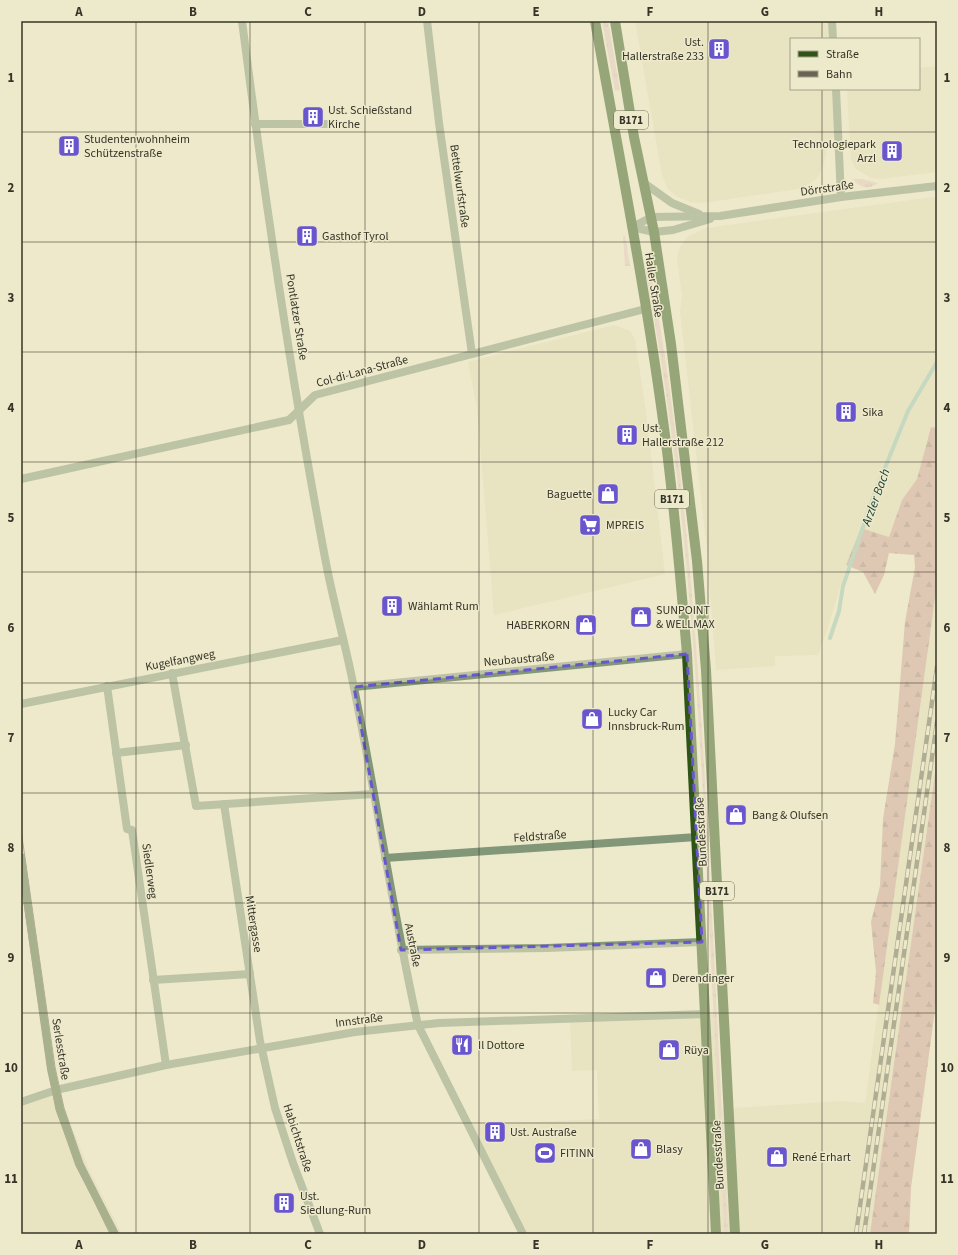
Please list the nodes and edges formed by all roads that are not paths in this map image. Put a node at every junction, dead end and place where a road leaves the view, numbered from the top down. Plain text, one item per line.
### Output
1 (242, 21) edge
2 (427, 21) edge
3 (595, 21) edge
4 (615, 21) edge
5 (832, 21) edge
6 (833, 38) edge
7 (836, 90) edge
8 (255, 124) junction
9 (327, 124) dead end
10 (644, 183) junction
11 (937, 186) edge
12 (841, 197) junction
13 (703, 216) junction
14 (720, 216) junction
15 (652, 217) junction
16 (632, 227) junction
17 (654, 232) junction
18 (645, 309) junction
19 (472, 354) junction
20 (300, 409) junction
21 (21, 480) edge
22 (695, 548) joint
23 (678, 555) joint
24 (343, 640) junction
25 (687, 654) junction
26 (172, 674) junction
27 (107, 686) junction
28 (354, 687) junction
29 (21, 704) edge
30 (186, 745) junction
31 (116, 753) junction
32 (373, 794) junction
33 (224, 804) junction
34 (697, 837) junction
35 (21, 857) edge
36 (385, 858) junction
37 (702, 942) junction
38 (401, 950) junction
39 (250, 974) junction
40 (153, 980) junction
41 (706, 1014) junction
42 (418, 1025) junction
43 (261, 1047) junction
44 (166, 1065) junction
45 (56, 1090) junction
46 (21, 1102) edge
47 (115, 1234) edge
48 (320, 1234) edge
49 (524, 1234) edge
50 (716, 1234) edge
51 (735, 1234) edge

1 - 8 street, Pontlatzer Straße
2 - 19 street, Bettelwurfstraße
3 - 16 main road, Haller Straße / B171
4 - 10 main road, Haller Straße / B171
5 - 6 street
7 - 12 street
8 - 9 street
8 - 20 street, Pontlatzer Straße
10 - 13 street, Dörrstraße
10 - 15 main road, Haller Straße / B171
11 - 12 street, Dörrstraße
12 - 14 street, Dörrstraße
13 - 14 street, Dörrstraße
13 - 15 street, Dörrstraße
14 - 17 street, Dörrstraße
15 - 16 street, Dörrstraße
15 - 17 main road, Haller Straße / B171
16 - 17 street, Dörrstraße
16 - 18 main road, Haller Straße / B171
17 - 22 main road, Haller Straße / B171
18 - 19 street, Col-di-Lana-Straße
18 - 23 main road, Haller Straße / B171
19 - 20 street, Col-di-Lana-Straße
20 - 21 street, Col-di-Lana-Straße
20 - 24 street, Pontlatzer Straße
22 - 51 main road, Bundesstraße / B171
23 - 25 main road, Bundesstraße / B171
24 - 26 street, Kugelfangweg
24 - 28 street, Austraße
25 - 28 street, Neubaustraße
25 - 34 main road, Bundesstraße / B171
26 - 27 street, Kugelfangweg
26 - 30 street
27 - 29 street, Kugelfangweg
27 - 31 street, Siedlerweg
28 - 32 street, Austraße
30 - 31 street
30 - 33 street
31 - 40 street, Siedlerweg
32 - 33 street
32 - 36 street, Austraße
33 - 39 street, Mittergasse
34 - 36 street, Feldstraße
34 - 37 main road, Bundesstraße / B171
35 - 45 street, Serlesstraße
36 - 38 street, Austraße
37 - 38 street
37 - 41 main road, Bundesstraße / B171
38 - 42 street, Austraße
39 - 40 street
39 - 43 street, Mittergasse
40 - 44 street, Siedlerweg
41 - 42 street, Innstraße
41 - 50 main road, Bundesstraße / B171
42 - 43 street, Innstraße
42 - 49 street, Austraße
43 - 44 street, Innstraße
43 - 48 street, Habichtstraße
44 - 45 street, Innstraße
45 - 46 street, Innstraße
45 - 47 street, Serlesstraße

